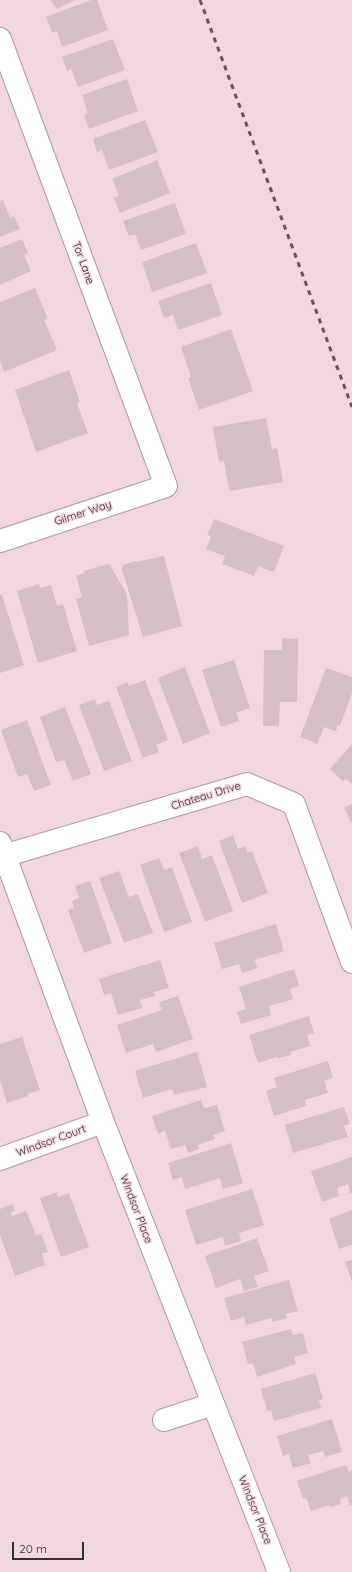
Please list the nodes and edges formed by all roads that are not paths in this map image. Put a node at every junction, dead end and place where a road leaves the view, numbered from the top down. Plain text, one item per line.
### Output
1 (0, 39) edge
2 (166, 486) joint
3 (0, 541) edge
4 (2, 852) edge
5 (352, 962) edge
6 (103, 1122) junction
7 (0, 1159) edge
8 (213, 1404) junction
9 (164, 1420) dead end
10 (279, 1572) edge

1 - 2 street, Tor Lane
2 - 3 street, Gilmer Way
4 - 5 street, Chateau Drive
4 - 6 street, Windsor Place
6 - 7 street, Windsor Court
6 - 8 street, Windsor Place
8 - 9 street
8 - 10 street, Windsor Place

